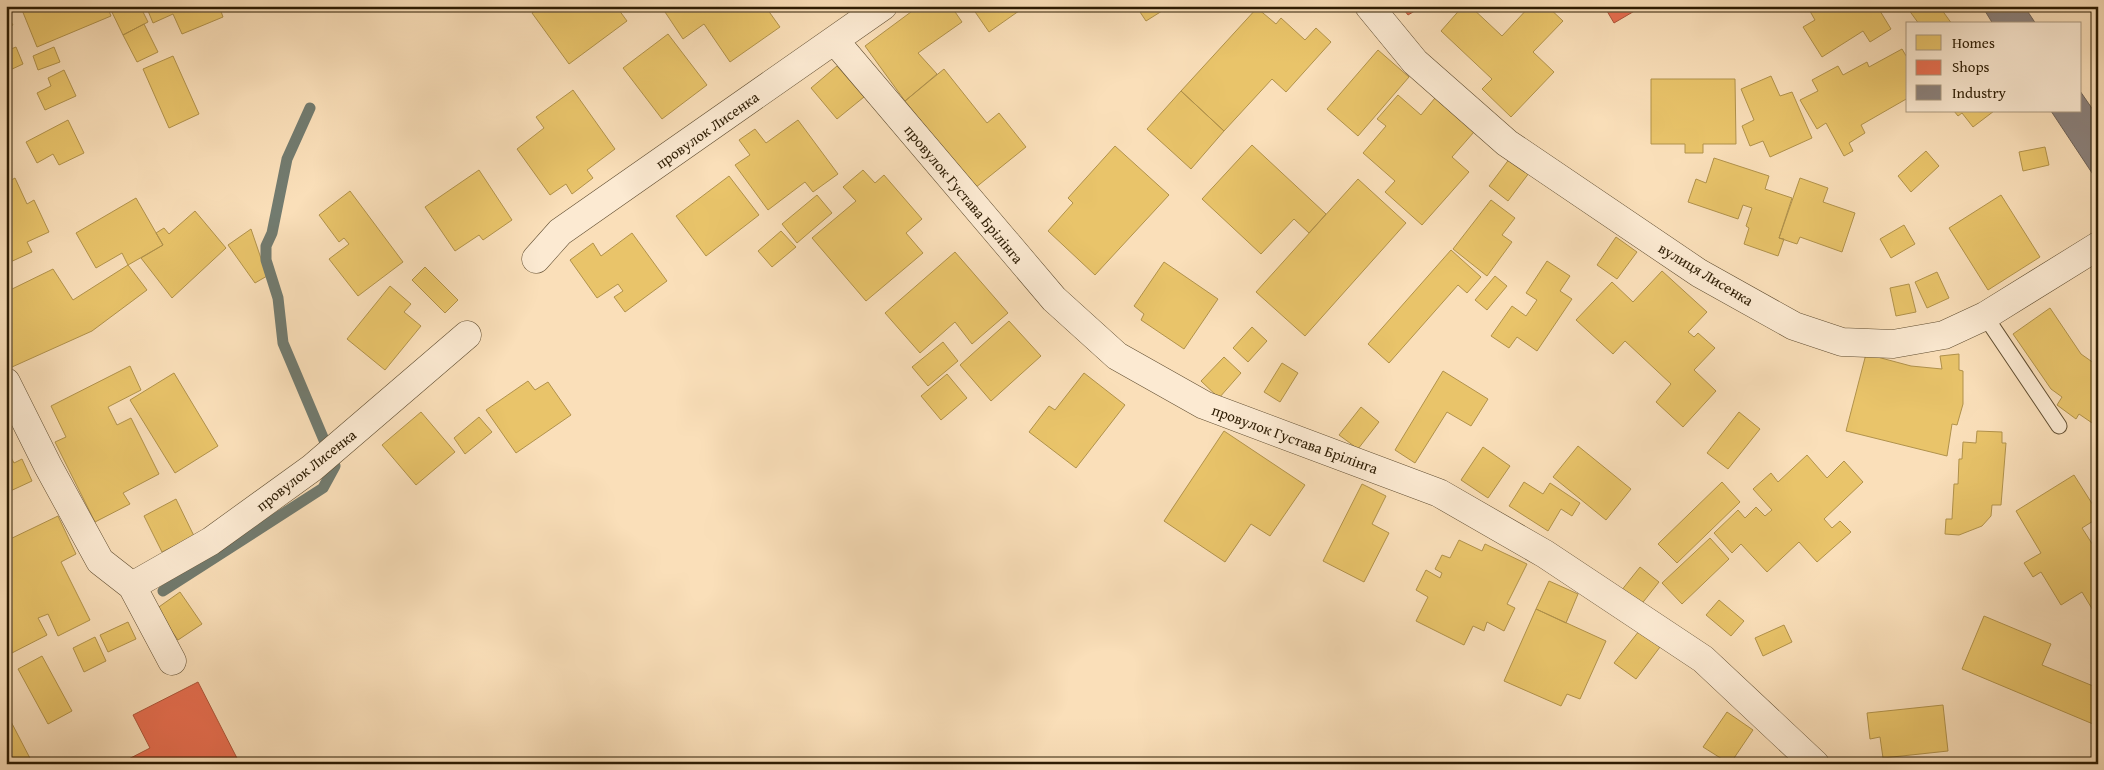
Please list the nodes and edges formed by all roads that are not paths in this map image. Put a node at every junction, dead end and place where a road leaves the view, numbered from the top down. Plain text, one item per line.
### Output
1 (884, 6) edge
2 (1369, 6) edge
3 (835, 41) junction
4 (2098, 246) edge
5 (536, 259) dead end
6 (1985, 316) junction
7 (467, 335) dead end
8 (6, 382) edge
9 (2059, 426) dead end
10 (132, 586) junction
11 (172, 661) dead end
12 (1815, 764) edge

1 - 3 street, провулок Лисенка
2 - 6 street, вулиця Лисенка
3 - 5 street, провулок Лисенка
3 - 12 street, провулок Густава Брілінга
4 - 6 street, вулиця Лисенка
6 - 9 lane
7 - 10 street, провулок Лисенка
8 - 10 street
10 - 11 street

